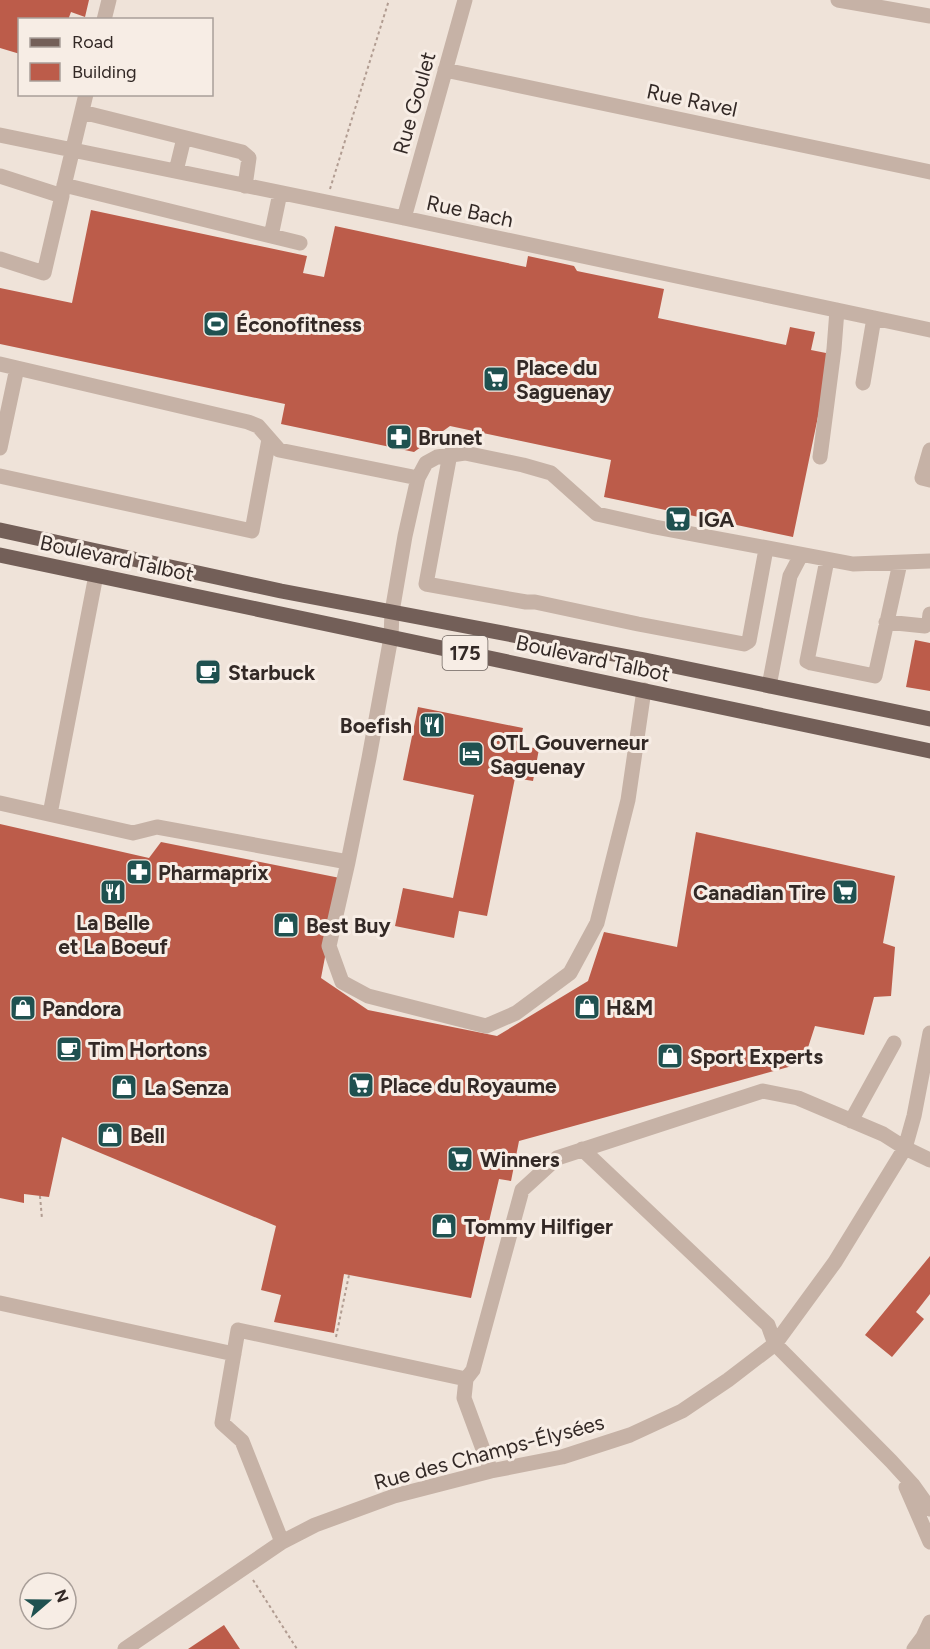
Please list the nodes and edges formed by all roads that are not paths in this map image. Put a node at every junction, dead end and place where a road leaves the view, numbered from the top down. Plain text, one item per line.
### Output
1 (109, 0) edge
2 (465, 0) edge
3 (838, 0) edge
4 (930, 16) edge
5 (104, 18) edge
6 (445, 70) junction
7 (86, 96) edge
8 (82, 112) junction
9 (0, 135) edge
10 (184, 138) junction
11 (73, 150) junction
12 (176, 171) junction
13 (930, 172) edge
14 (0, 176) edge
15 (245, 186) junction
16 (63, 191) junction
17 (280, 193) junction
18 (404, 218) junction
19 (271, 236) junction
20 (300, 243) dead end
21 (0, 259) edge
22 (837, 310) junction
23 (874, 318) junction
24 (930, 330) edge
25 (0, 364) edge
26 (17, 368) junction
27 (863, 383) dead end
28 (269, 439) junction
29 (0, 448) edge
30 (930, 450) edge
31 (450, 454) junction
32 (820, 457) dead end
33 (0, 476) edge
34 (418, 478) junction
35 (930, 480) edge
36 (0, 530) edge
37 (766, 549) junction
38 (0, 555) edge
39 (801, 555) junction
40 (827, 560) junction
41 (930, 561) edge
42 (900, 563) junction
43 (96, 575) junction
44 (392, 612) junction
45 (930, 614) edge
46 (886, 622) junction
47 (391, 637) junction
48 (769, 686) junction
49 (644, 690) junction
50 (930, 719) edge
51 (930, 751) edge
52 (0, 803) edge
53 (50, 814) junction
54 (348, 862) junction
55 (930, 1033) edge
56 (894, 1043) dead end
57 (851, 1121) junction
58 (905, 1148) junction
59 (582, 1149) junction
60 (930, 1160) edge
61 (0, 1303) edge
62 (775, 1344) junction
63 (234, 1354) junction
64 (466, 1379) junction
65 (891, 1461) junction
66 (492, 1471) junction
67 (930, 1509) edge
68 (282, 1542) junction
69 (930, 1542) edge
70 (930, 1622) edge
71 (125, 1649) edge
72 (914, 1649) edge

1 - 5 street
2 - 6 street, Rue Goulet
3 - 4 street
6 - 13 street, Rue Ravel
6 - 18 street, Rue Goulet
7 - 8 street
8 - 10 street
8 - 11 street
9 - 11 street, Rue Bach
10 - 12 street
10 - 15 street
11 - 12 street, Rue Bach
11 - 16 street
12 - 15 street, Rue Bach
14 - 16 street
15 - 17 street, Rue Bach
16 - 19 street
16 - 21 street
17 - 18 street, Rue Bach
17 - 19 street
18 - 22 street, Rue Bach
19 - 20 street
22 - 23 street, Rue Bach
22 - 32 street
23 - 24 street, Rue Bach
23 - 27 street
25 - 26 street
26 - 28 street
26 - 29 street
28 - 33 street
28 - 34 street
30 - 35 street
31 - 34 street
31 - 37 street
31 - 37 street
34 - 44 street
36 - 44 main road, Boulevard Talbot / 175
37 - 39 street
38 - 43 main road, Boulevard Talbot / 175
39 - 40 street
39 - 48 street
40 - 42 street
40 - 46 street
41 - 42 street
42 - 46 street
43 - 47 main road, Boulevard Talbot / 175
43 - 53 street
44 - 47 street
44 - 48 main road, Boulevard Talbot / 175
45 - 46 street
47 - 49 main road, Boulevard Talbot / 175
47 - 54 street
48 - 50 main road, Boulevard Talbot / 175
49 - 51 main road, Boulevard Talbot / 175
49 - 54 street
52 - 53 street
53 - 54 street
55 - 58 street, Rue des Champs-Élysées
56 - 57 street
57 - 58 street
57 - 59 street
58 - 60 street
58 - 62 street, Rue des Champs-Élysées
59 - 62 street
59 - 64 street
61 - 63 street
62 - 65 street
62 - 66 street, Rue des Champs-Élysées
63 - 64 street
63 - 68 street
64 - 66 street
65 - 67 street
65 - 69 street
66 - 68 street, Rue des Champs-Élysées
68 - 71 street, Rue des Champs-Élysées
70 - 72 street

